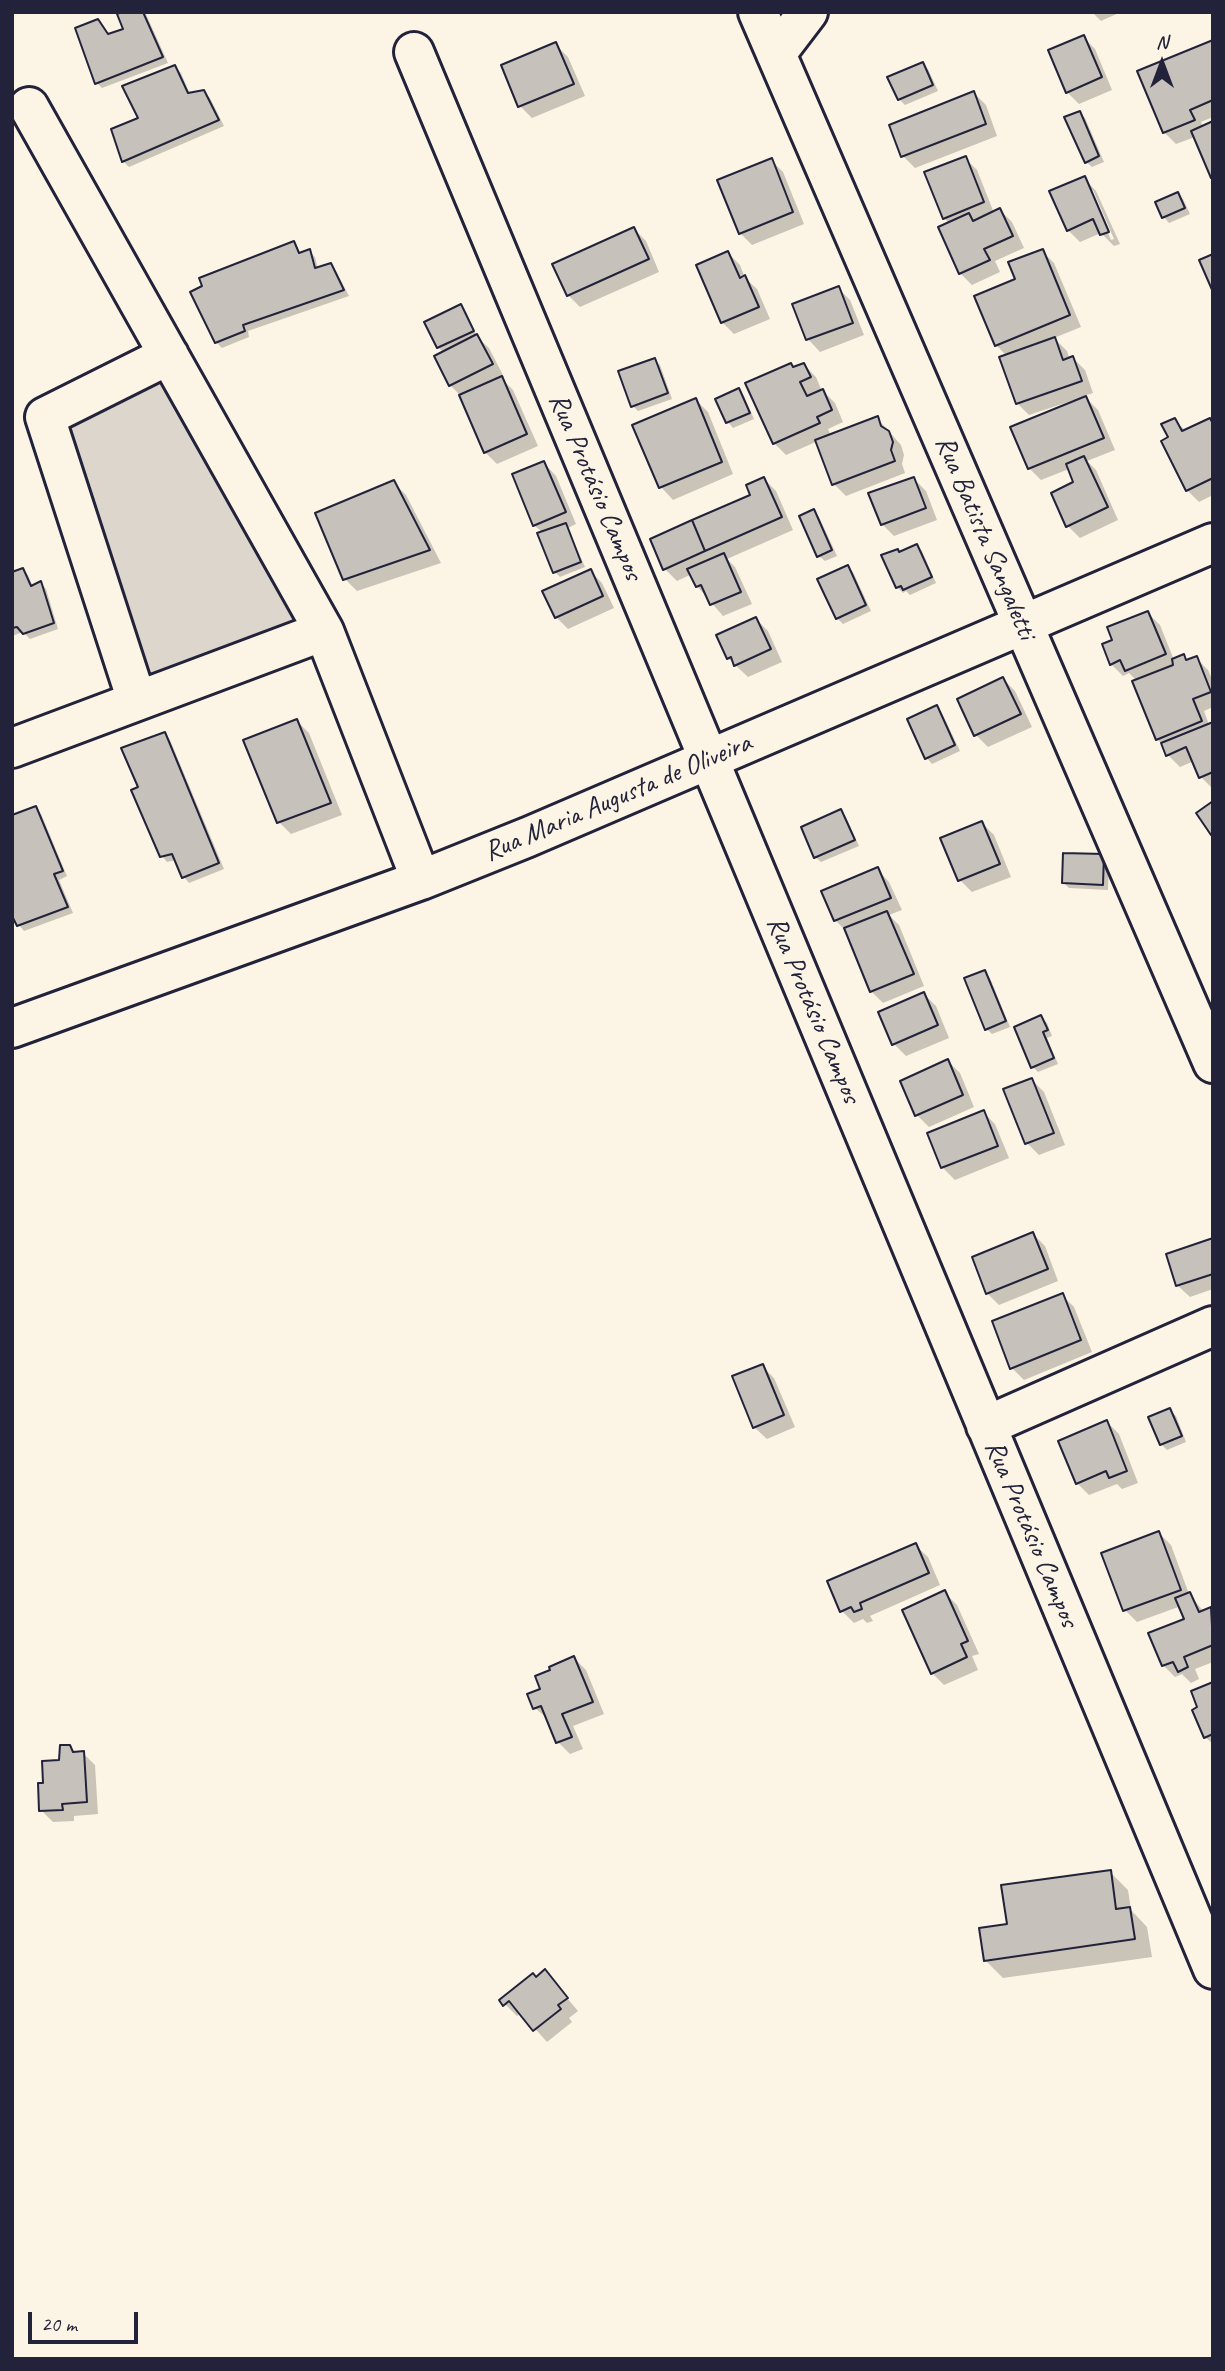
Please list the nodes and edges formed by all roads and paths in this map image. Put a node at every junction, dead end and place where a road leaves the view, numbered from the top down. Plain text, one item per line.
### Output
1 (758, 12) edge
2 (807, 12) edge
3 (414, 52) dead end
4 (776, 54) junction
5 (29, 107) dead end
6 (169, 355) junction
7 (1213, 543) edge
8 (1023, 625) junction
9 (324, 631) junction
10 (137, 701) junction
11 (12, 748) edge
12 (709, 760) junction
13 (421, 880) junction
14 (12, 1028) edge
15 (1213, 1063) edge
16 (1213, 1326) edge
17 (986, 1426) junction
18 (1213, 1969) edge

1 - 4 street, Rua Batista Sangaletti
2 - 4 street
3 - 12 street, Rua Protásio Campos
4 - 8 street, Rua Batista Sangaletti
5 - 6 street
6 - 9 street
6 - 10 street
7 - 8 street, Rua Maria Augusta de Oliveira
8 - 12 street, Rua Maria Augusta de Oliveira
8 - 15 street, Rua Batista Sangaletti
9 - 10 street
9 - 13 street
10 - 11 street
12 - 13 street, Rua Maria Augusta de Oliveira
12 - 17 street, Rua Protásio Campos
13 - 14 street, Rua Maria Augusta de Oliveira
16 - 17 street
17 - 18 street, Rua Protásio Campos

